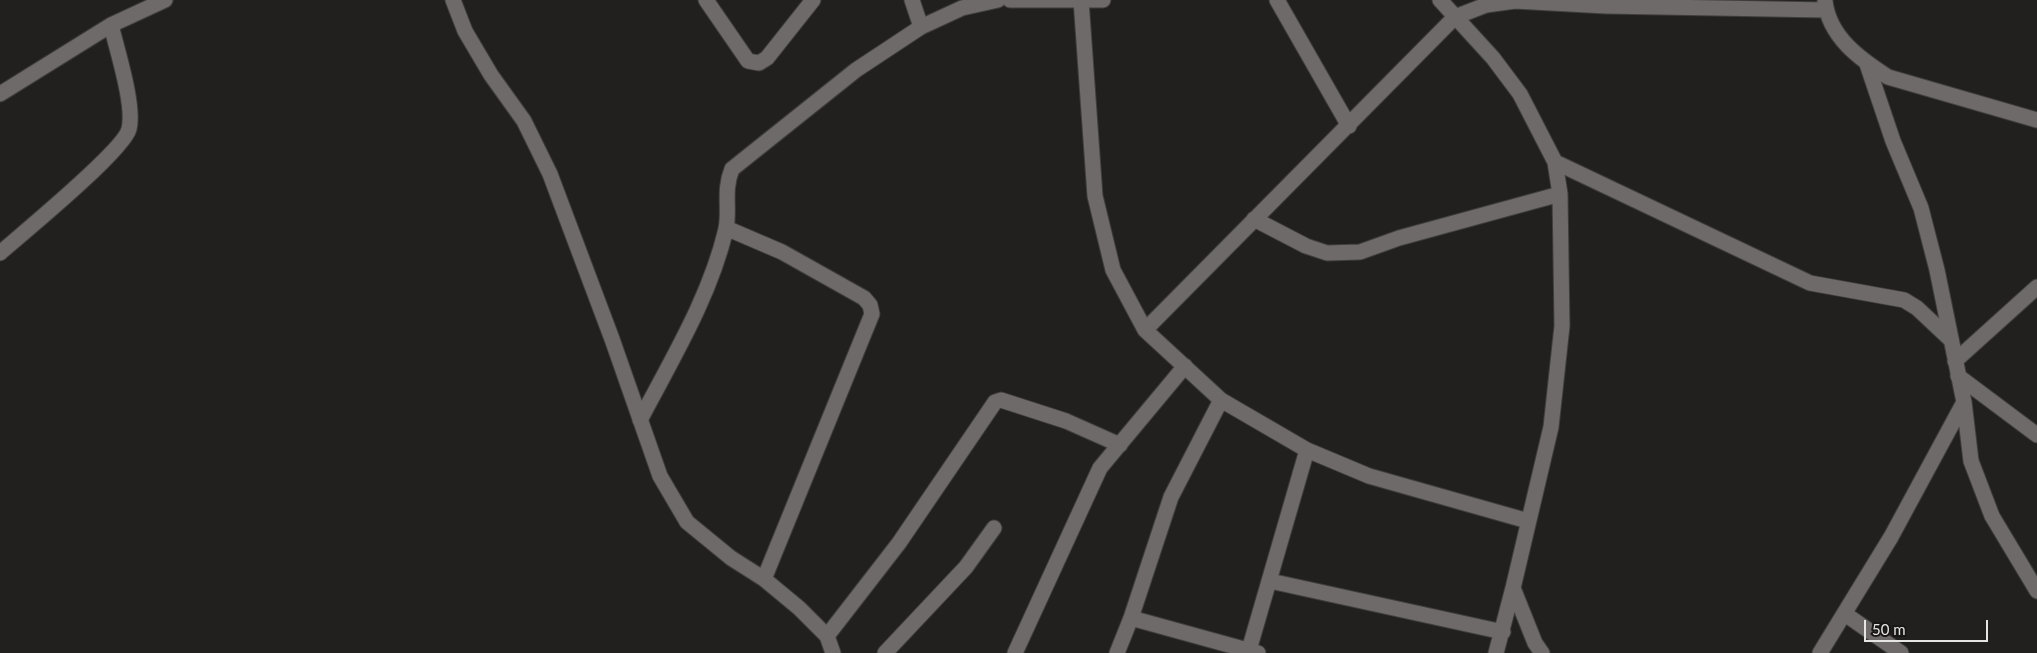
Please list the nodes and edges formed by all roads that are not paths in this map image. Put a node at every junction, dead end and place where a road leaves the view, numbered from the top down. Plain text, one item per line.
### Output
1 (165, 0) edge
2 (453, 0) edge
3 (706, 0) edge
4 (813, 0) edge
5 (912, 0) edge
6 (998, 0) edge
7 (1010, 0) edge
8 (1081, 0) edge
9 (1104, 0) edge
10 (1277, 0) edge
11 (1440, 0) edge
12 (1825, 5) edge
13 (1455, 18) junction
14 (111, 25) junction
15 (921, 27) junction
16 (1867, 64) junction
17 (0, 94) edge
18 (2037, 120) edge
19 (1349, 126) junction
20 (1555, 162) junction
21 (1560, 194) junction
22 (1254, 219) junction
23 (726, 228) junction
24 (0, 253) edge
25 (2037, 287) edge
26 (1145, 330) junction
27 (1950, 339) junction
28 (1955, 361) junction
29 (1184, 366) junction
30 (1958, 376) junction
31 (1221, 400) junction
32 (1964, 402) junction
33 (640, 420) junction
34 (2037, 435) edge
35 (1120, 445) junction
36 (1307, 450) junction
37 (1528, 521) junction
38 (994, 528) dead end
39 (764, 579) junction
40 (1270, 581) junction
41 (1513, 588) junction
42 (2037, 591) edge
43 (1845, 614) junction
44 (1131, 618) junction
45 (1502, 632) junction
46 (827, 636) junction
47 (1254, 652) edge
48 (833, 653) edge
49 (885, 653) edge
50 (1015, 653) edge
51 (1117, 653) edge
52 (1496, 653) edge
53 (1542, 653) edge
54 (1820, 653) edge
55 (1901, 653) edge

1 - 14 street
2 - 33 street
3 - 4 street
5 - 15 street
6 - 15 street
7 - 8 street
8 - 9 street
8 - 26 street
10 - 19 street
11 - 13 street
12 - 13 street
12 - 16 street
13 - 19 street
13 - 20 street
14 - 17 street
14 - 24 street
15 - 23 street
16 - 18 street
16 - 27 street
19 - 22 street
20 - 21 street
20 - 27 street
21 - 22 street
21 - 37 street
22 - 26 street
23 - 33 street
23 - 39 street
25 - 28 street
26 - 29 street
27 - 28 street
28 - 30 street
29 - 31 street
29 - 35 street
30 - 32 street
30 - 34 street
31 - 36 street
31 - 44 street
32 - 42 street
32 - 43 street
33 - 39 street
35 - 46 street
35 - 50 street
36 - 37 street
36 - 40 street
37 - 41 street
38 - 49 street
39 - 46 street
40 - 45 street
40 - 47 street
41 - 45 street
41 - 53 street
43 - 54 street
43 - 55 street
44 - 47 street
44 - 51 street
45 - 52 street
46 - 48 street

